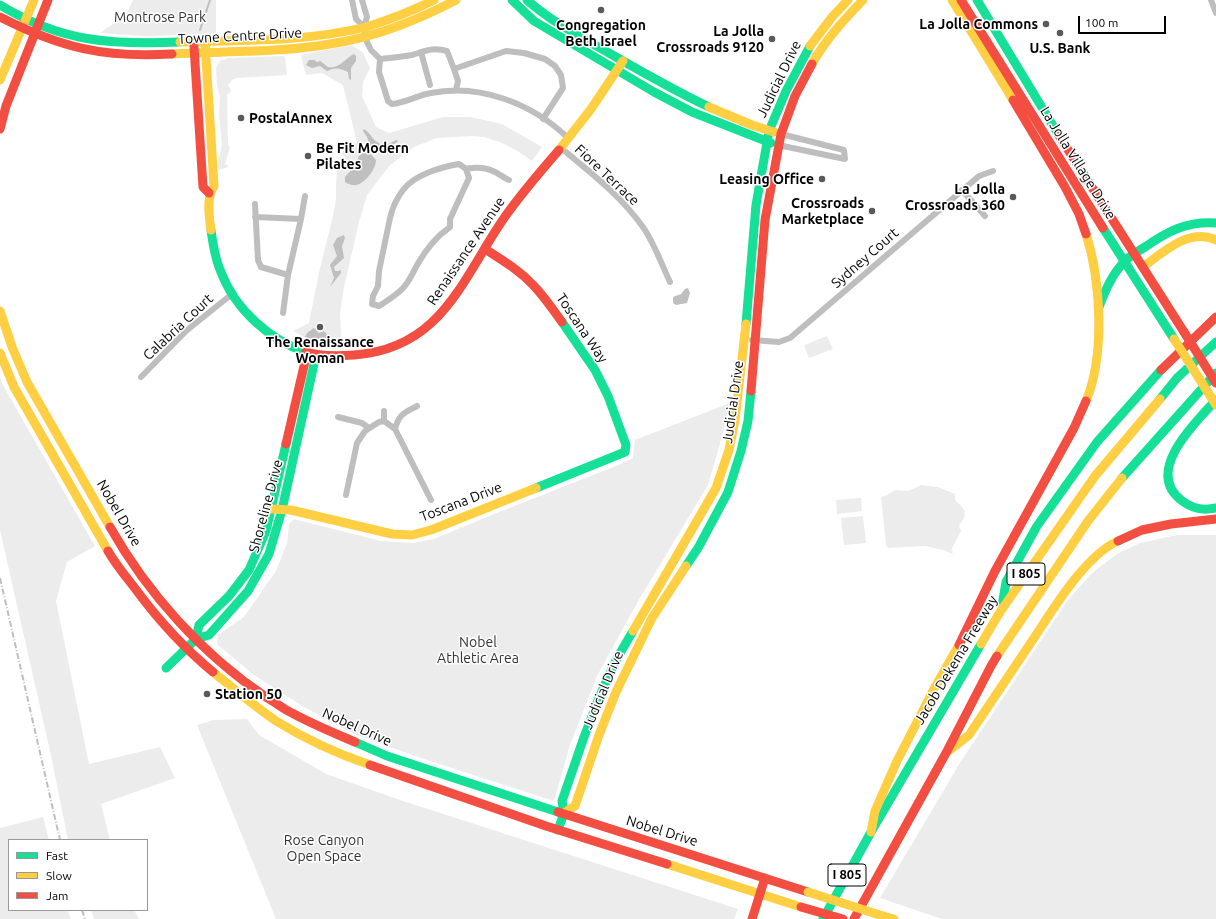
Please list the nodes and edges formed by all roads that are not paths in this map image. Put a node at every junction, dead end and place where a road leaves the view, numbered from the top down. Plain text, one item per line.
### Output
1 (34, 0) edge
2 (48, 0) edge
3 (352, 0) edge
4 (362, 0) edge
5 (434, 0) edge
6 (456, 0) edge
7 (512, 0) edge
8 (527, 0) edge
9 (848, 0) edge
10 (863, 0) edge
11 (952, 0) edge
12 (961, 0) edge
13 (977, 0) edge
14 (1211, 0) edge
15 (0, 5) edge
16 (1216, 13) edge
17 (0, 17) edge
18 (26, 19) junction
19 (38, 24) junction
20 (22, 28) junction
21 (365, 31) junction
22 (35, 33) junction
23 (194, 42) junction
24 (205, 42) junction
25 (421, 52) junction
26 (195, 53) junction
27 (205, 53) junction
28 (380, 59) junction
29 (623, 61) junction
30 (454, 69) junction
31 (616, 71) junction
32 (0, 80) edge
33 (430, 85) dead end
34 (456, 90) junction
35 (543, 119) junction
36 (0, 129) edge
37 (769, 131) junction
38 (781, 134) junction
39 (568, 138) junction
40 (767, 142) junction
41 (778, 145) junction
42 (561, 148) junction
43 (466, 169) junction
44 (993, 170) dead end
45 (509, 180) dead end
46 (962, 190) junction
47 (210, 193) junction
48 (305, 196) dead end
49 (255, 204) dead end
50 (985, 216) dead end
51 (255, 218) junction
52 (301, 219) junction
53 (1216, 223) edge
54 (1216, 240) edge
55 (485, 250) junction
56 (1134, 254) junction
57 (1124, 262) junction
58 (1143, 267) junction
59 (288, 274) junction
60 (670, 282) dead end
61 (232, 294) junction
62 (1098, 310) junction
63 (0, 311) edge
64 (283, 313) dead end
65 (1216, 317) edge
66 (745, 339) junction
67 (755, 340) junction
68 (1216, 342) edge
69 (0, 353) edge
70 (307, 353) junction
71 (316, 355) junction
72 (1216, 373) edge
73 (141, 377) dead end
74 (1216, 383) edge
75 (1216, 400) edge
76 (1216, 405) edge
77 (417, 406) dead end
78 (384, 411) dead end
79 (338, 417) dead end
80 (384, 422) junction
81 (368, 428) junction
82 (395, 429) junction
83 (626, 445) joint
84 (346, 495) dead end
85 (431, 500) dead end
86 (1216, 508) edge
87 (271, 509) junction
88 (282, 510) junction
89 (1216, 519) edge
90 (1000, 612) junction
91 (196, 639) junction
92 (186, 649) junction
93 (166, 668) dead end
94 (946, 753) junction
95 (564, 813) junction
96 (558, 830) junction
97 (871, 832) junction
98 (765, 878) junction
99 (760, 894) junction
100 (752, 919) edge
101 (823, 919) edge
102 (843, 919) edge
103 (854, 919) edge
104 (894, 919) edge

1 - 18 main road
2 - 19 main road
3 - 21 street
4 - 21 street
5 - 21 main road, Towne Centre Drive
6 - 21 main road, Towne Centre Drive
7 - 31 main road
8 - 29 main road
9 - 37 main road, Judicial Drive
10 - 38 main road, Judicial Drive
11 - 62 main road
12 - 57 main road, La Jolla Village Drive
13 - 56 main road, La Jolla Village Drive
14 - 16 street
15 - 18 main road, Towne Centre Drive
17 - 20 main road, Towne Centre Drive
18 - 19 main road, Towne Centre Drive
18 - 20 main road
19 - 22 main road
19 - 23 main road, Towne Centre Drive
20 - 22 main road, Towne Centre Drive
20 - 32 main road
21 - 24 main road, Towne Centre Drive
21 - 27 main road, Towne Centre Drive
21 - 28 street
22 - 26 main road, Towne Centre Drive
22 - 36 main road
23 - 24 main road, Towne Centre Drive
23 - 26 main road, Renaissance Avenue
24 - 27 main road, Renaissance Avenue
25 - 28 street
25 - 30 street
25 - 33 street
26 - 27 main road, Towne Centre Drive
26 - 47 main road, Renaissance Avenue
27 - 47 main road, Renaissance Avenue
28 - 34 street
29 - 31 main road, Renaissance Avenue
29 - 37 main road
30 - 34 street
30 - 35 street
31 - 39 main road, Renaissance Avenue
31 - 40 main road
34 - 35 street
35 - 39 street
37 - 38 main road
37 - 40 main road, Judicial Drive
38 - 41 main road, Judicial Drive
38 - 41 street
39 - 42 main road, Renaissance Avenue
40 - 41 main road
40 - 66 main road, Judicial Drive
41 - 67 main road, Judicial Drive
42 - 55 main road, Renaissance Avenue
42 - 60 street, Fiore Terrace
43 - 43 street
43 - 45 street
44 - 46 street, Sydney Court
46 - 50 street
46 - 67 street, Sydney Court
47 - 61 main road, Renaissance Avenue
48 - 52 street
49 - 51 street
51 - 52 street
51 - 59 street
52 - 59 street
53 - 56 main road
54 - 58 main road
55 - 71 main road, Renaissance Avenue
55 - 83 main road, Toscana Way
56 - 57 main road
56 - 58 main road, La Jolla Village Drive
57 - 62 main road
57 - 76 main road, La Jolla Village Drive, bridge
58 - 74 main road, La Jolla Village Drive, bridge
59 - 64 street
61 - 70 main road, Renaissance Avenue
61 - 73 street, Calabria Court
62 - 97 main road
63 - 91 main road, Nobel Drive
65 - 90 main road
66 - 67 street, Sydney Court
66 - 95 main road, Judicial Drive
67 - 95 main road, Judicial Drive
68 - 90 main road, Jacob Dekema Freeway / I 805
69 - 92 main road, Nobel Drive
70 - 71 main road, Renaissance Avenue
70 - 87 main road, Shoreline Drive
71 - 88 main road, Shoreline Drive
72 - 94 main road, I 805
75 - 86 main road
77 - 82 street
78 - 80 street
79 - 81 street
80 - 81 street
80 - 82 street
81 - 84 street
82 - 85 street
83 - 88 main road, Toscana Drive
87 - 88 main road, Toscana Drive
87 - 91 main road, Shoreline Drive
88 - 91 main road, Shoreline Drive
89 - 94 main road
90 - 97 main road, Jacob Dekema Freeway / I 805
91 - 92 main road, Shoreline Drive
91 - 95 main road, Nobel Drive
92 - 93 main road, Shoreline Drive
92 - 96 main road, Nobel Drive
94 - 103 main road, I 805
95 - 96 main road, Judicial Drive
95 - 98 main road, Nobel Drive
96 - 99 main road, Nobel Drive
97 - 101 main road, Jacob Dekema Freeway / I 805
98 - 99 main road
98 - 104 main road, Nobel Drive, bridge
99 - 100 main road
99 - 102 main road, Nobel Drive, bridge

